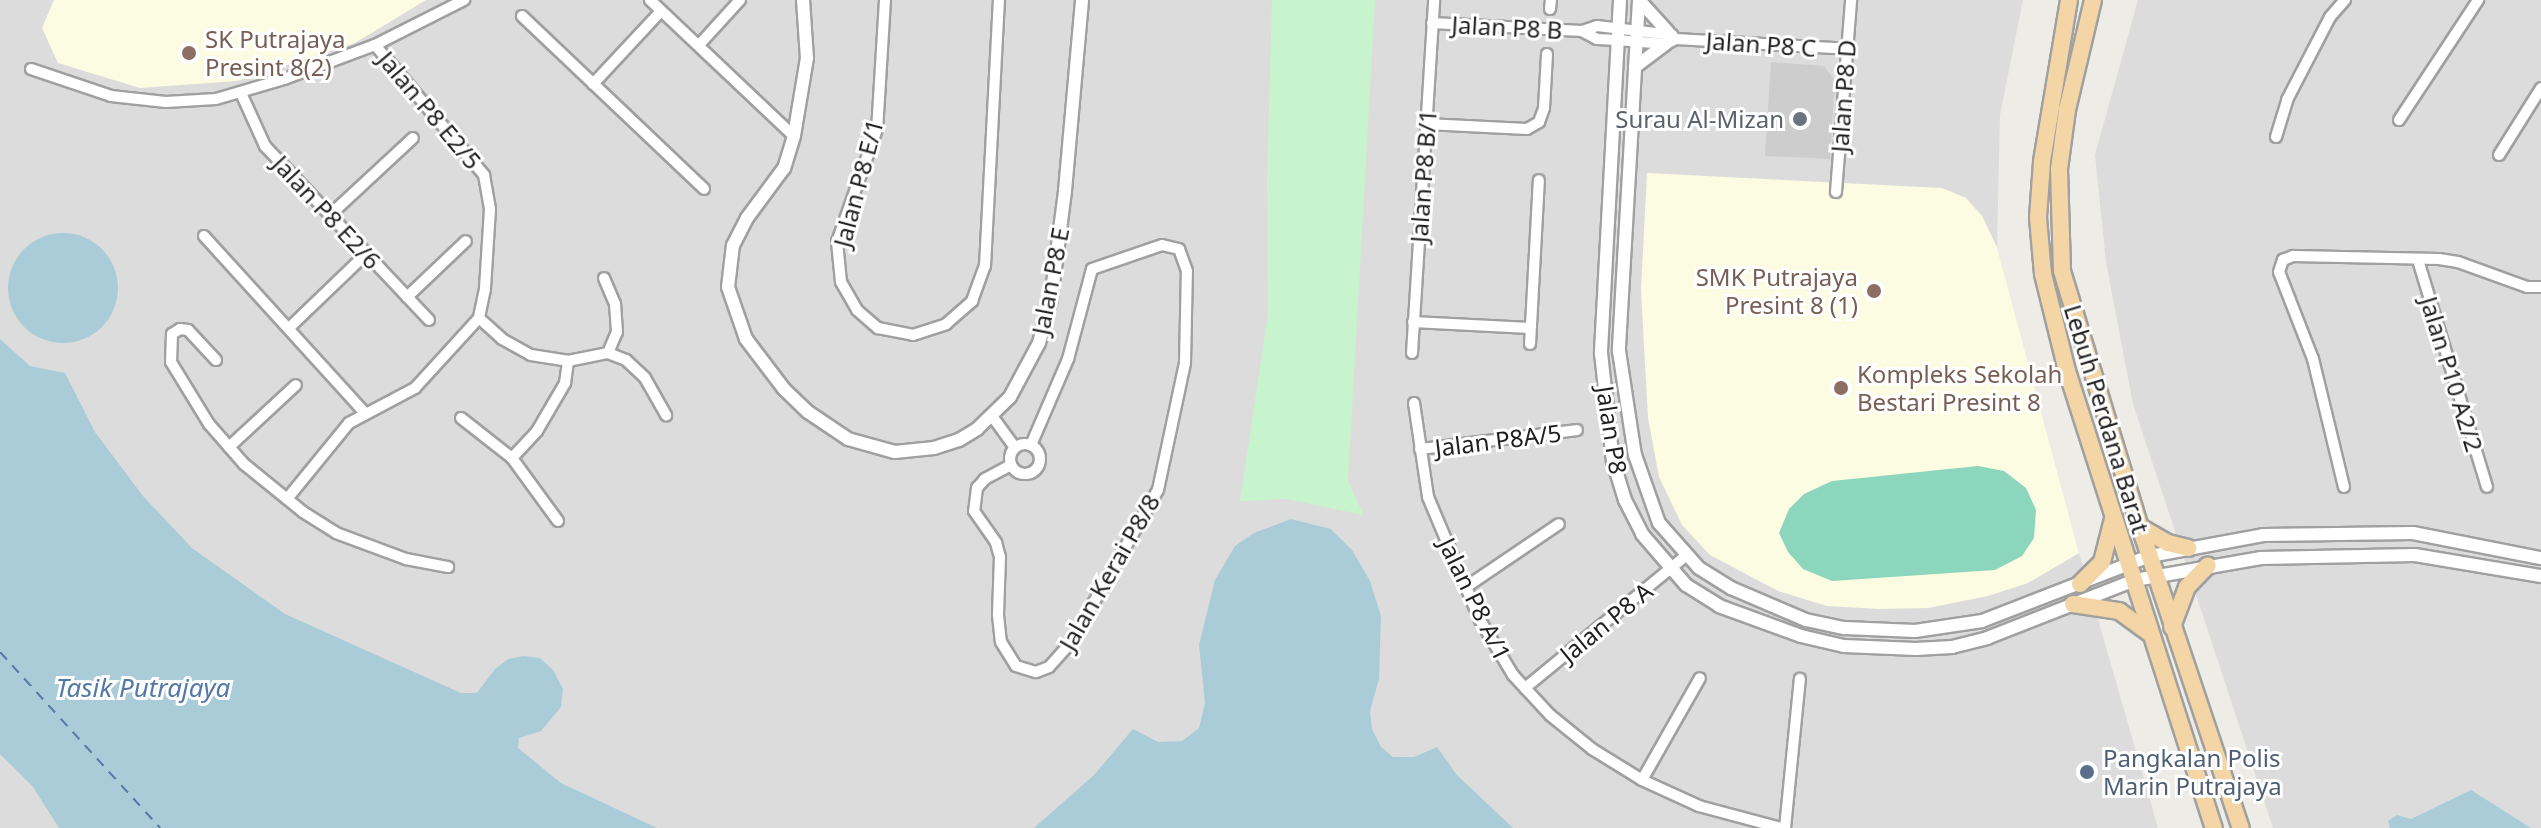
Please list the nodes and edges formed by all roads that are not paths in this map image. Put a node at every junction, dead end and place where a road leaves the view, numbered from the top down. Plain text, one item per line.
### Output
1 (464, 0) edge
2 (650, 0) edge
3 (740, 0) edge
4 (803, 0) edge
5 (885, 0) edge
6 (999, 0) edge
7 (1082, 0) edge
8 (1434, 0) edge
9 (1620, 0) edge
10 (1639, 0) edge
11 (1851, 0) edge
12 (2093, 0) edge
13 (2345, 0) edge
14 (2478, 0) edge
15 (2068, 2) edge
16 (661, 11) junction
17 (522, 16) dead end
18 (1432, 23) junction
19 (1617, 34) junction
20 (1636, 35) junction
21 (1670, 38) junction
22 (375, 45) junction
23 (699, 45) junction
24 (1847, 49) junction
25 (1547, 54) dead end
26 (1635, 67) junction
27 (31, 69) dead end
28 (593, 84) junction
29 (2541, 88) edge
30 (241, 93) junction
31 (2399, 120) dead end
32 (1426, 124) junction
33 (794, 136) junction
34 (2276, 137) dead end
35 (413, 138) dead end
36 (2499, 155) dead end
37 (1539, 180) dead end
38 (704, 189) dead end
39 (1836, 192) dead end
40 (330, 215) junction
41 (204, 236) dead end
42 (466, 241) dead end
43 (366, 254) junction
44 (2418, 260) junction
45 (604, 278) dead end
46 (2541, 287) edge
47 (407, 297) junction
48 (479, 318) junction
49 (429, 320) dead end
50 (1413, 322) junction
51 (289, 328) junction
52 (1530, 328) junction
53 (1530, 344) dead end
54 (608, 353) junction
55 (1412, 353) dead end
56 (216, 360) dead end
57 (568, 361) junction
58 (296, 385) dead end
59 (1414, 403) dead end
60 (364, 412) junction
61 (666, 415) dead end
62 (992, 416) junction
63 (461, 418) dead end
64 (1577, 430) dead end
65 (1031, 445) junction
66 (229, 447) junction
67 (1015, 448) junction
68 (1420, 449) junction
69 (512, 458) junction
70 (1011, 465) junction
71 (2344, 487) dead end
72 (2487, 487) dead end
73 (287, 499) junction
74 (2114, 518) junction
75 (558, 521) dead end
76 (1559, 524) dead end
77 (2140, 527) junction
78 (2188, 548) junction
79 (1687, 555) junction
80 (2150, 556) junction
81 (2541, 558) edge
82 (2129, 563) junction
83 (2208, 565) junction
84 (448, 567) dead end
85 (1672, 568) junction
86 (2157, 576) junction
87 (2541, 576) edge
88 (2135, 580) junction
89 (2080, 584) junction
90 (1466, 587) junction
91 (2073, 604) junction
92 (2172, 627) junction
93 (2152, 635) junction
94 (1700, 678) dead end
95 (1800, 679) dead end
96 (1525, 688) junction
97 (1642, 780) junction
98 (1783, 828) edge
99 (2214, 828) edge
100 (2241, 828) edge

1 - 22 street
2 - 16 street
3 - 23 street
4 - 33 street, Jalan P8 E
5 - 6 street, Jalan P8 E/1
7 - 62 street, Jalan P8 E
8 - 18 street, Jalan P8 B/1
9 - 19 street, Jalan P8
10 - 20 street, Jalan P8
10 - 21 street
11 - 24 street, Jalan P8 D
12 - 77 main road, Lebuh Perdana Barat
13 - 34 street
14 - 31 street
15 - 74 main road, Lebuh Perdana Barat
16 - 23 street
16 - 28 street
17 - 28 street
18 - 19 street, Jalan P8 B
18 - 32 street, Jalan P8 B/1
19 - 20 street, Jalan P8 B
19 - 85 street, Jalan P8
20 - 21 street, Jalan P8 C
20 - 26 street, Jalan P8
21 - 24 street, Jalan P8 C
21 - 26 street
22 - 30 street
22 - 48 street, Jalan P8 E2/5
23 - 33 street
24 - 39 street, Jalan P8 D
25 - 32 street
26 - 79 street, Jalan P8
27 - 30 street
28 - 38 street
29 - 36 street
30 - 40 street, Jalan P8 E2/6
32 - 50 street, Jalan P8 B/1
33 - 62 street, Jalan P8 E
35 - 40 street
37 - 52 street
40 - 43 street, Jalan P8 E2/6
41 - 51 street
42 - 47 street
43 - 47 street, Jalan P8 E2/6
43 - 51 street
44 - 46 street
44 - 71 street
44 - 72 street, Jalan P10 A2/2
45 - 54 street
47 - 49 street, Jalan P8 E2/6
48 - 57 street
48 - 60 street
50 - 52 street
50 - 55 street, Jalan P8 B/1
51 - 60 street
52 - 53 street
54 - 57 street
54 - 61 street
56 - 66 street
57 - 69 street
58 - 66 street
59 - 68 street, Jalan P8 A/1
60 - 73 street
62 - 67 street
63 - 69 street
64 - 68 street, Jalan P8A/5
65 - 67 street
65 - 70 street
65 - 70 street, Jalan Kerai P8/8
66 - 73 street
67 - 70 street
68 - 90 street, Jalan P8 A/1
69 - 75 street
73 - 84 street
74 - 82 main road, Lebuh Perdana Barat
74 - 89 main road
76 - 90 street
77 - 78 main road
77 - 80 main road, Lebuh Perdana Barat
78 - 80 street, Jalan P8
78 - 81 street, Jalan P8
79 - 85 street, Jalan P8 A
79 - 89 street, Jalan P8
80 - 82 street, Jalan P8
80 - 86 main road, Lebuh Perdana Barat
82 - 88 main road, Lebuh Perdana Barat
82 - 89 street, Jalan P8
83 - 86 street, Jalan P8
83 - 87 street, Jalan P8
83 - 92 main road
85 - 91 street, Jalan P8
85 - 96 street, Jalan P8 A
86 - 88 street, Jalan P8
86 - 92 main road, Lebuh Perdana Barat
88 - 91 street, Jalan P8
88 - 93 main road, Lebuh Perdana Barat
90 - 96 street, Jalan P8 A/1
91 - 93 main road
92 - 100 main road, Lebuh Perdana Barat
93 - 99 main road, Lebuh Perdana Barat
94 - 97 street
95 - 98 street
96 - 97 street, Jalan P8 A/1
97 - 98 street, Jalan P8 A/1

